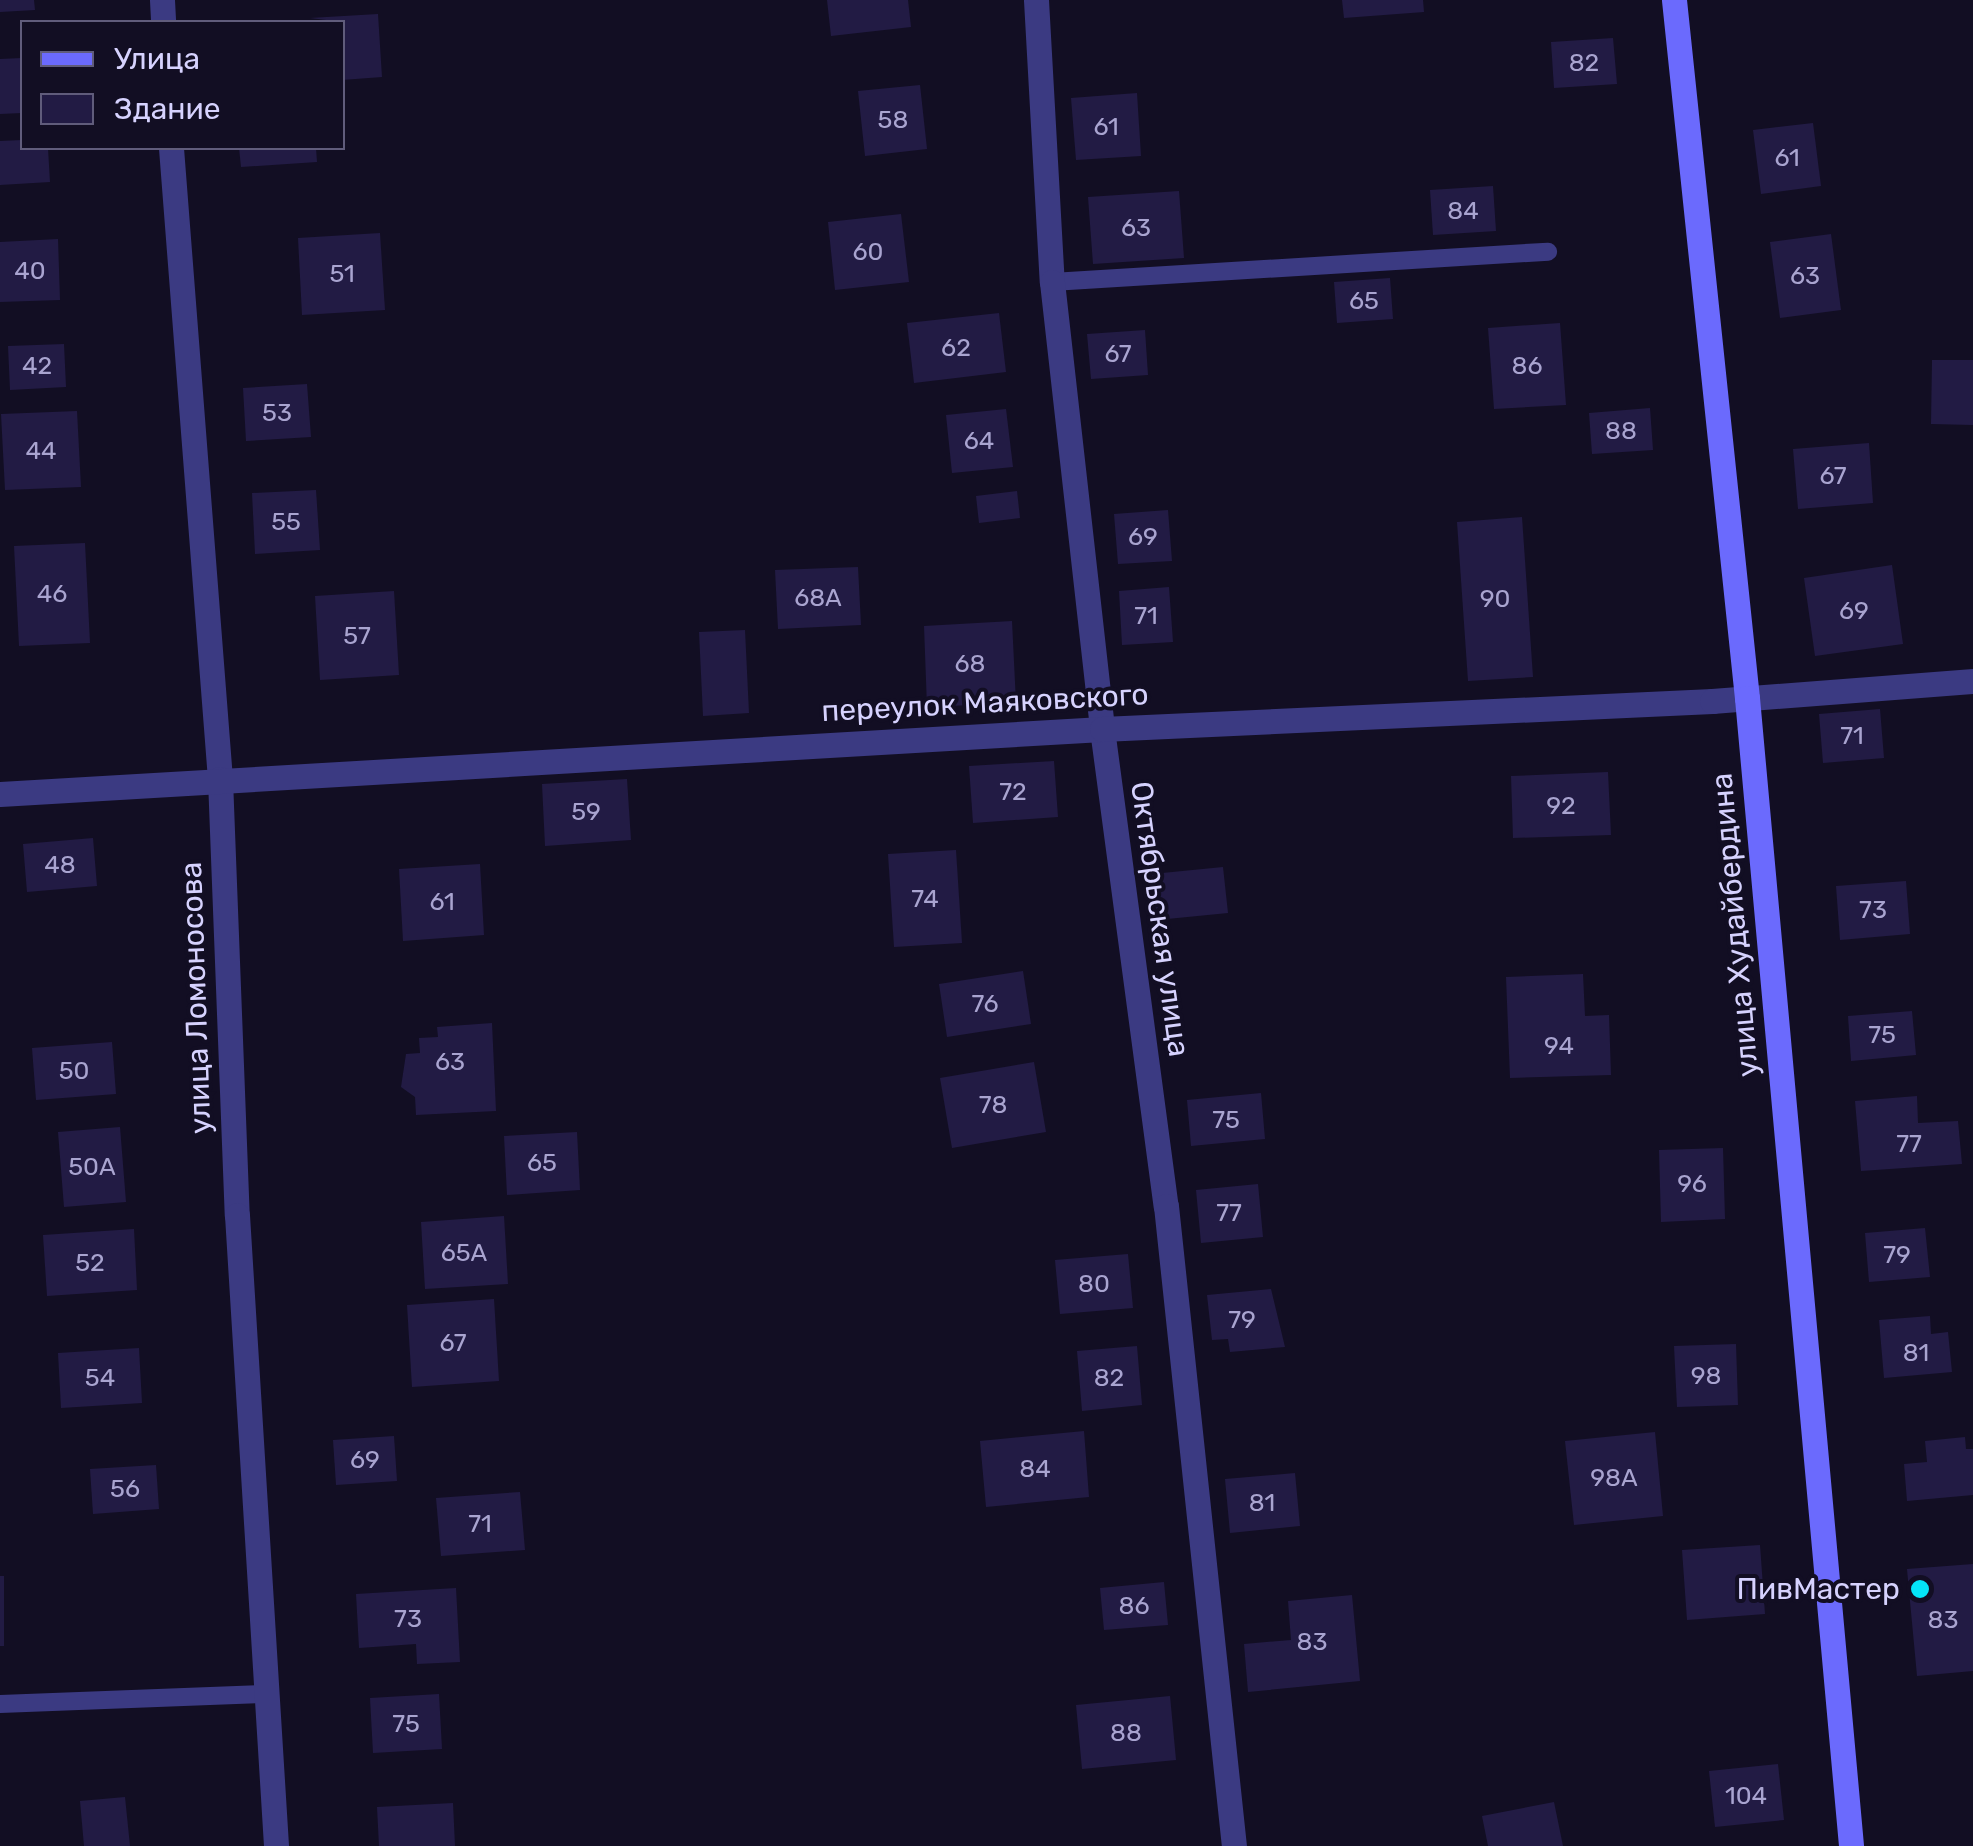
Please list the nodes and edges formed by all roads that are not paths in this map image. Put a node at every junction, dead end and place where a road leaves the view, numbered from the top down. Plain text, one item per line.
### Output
1 (1036, 0) edge
2 (1674, 0) edge
3 (171, 150) edge
4 (1548, 252) dead end
5 (1052, 282) junction
6 (1973, 681) edge
7 (1747, 698) junction
8 (1102, 728) junction
9 (220, 779) junction
10 (0, 794) edge
11 (264, 1694) junction
12 (0, 1704) edge
13 (276, 1846) edge
14 (1234, 1846) edge
15 (1851, 1846) edge

1 - 5 street, Октябрьская улица
2 - 7 street, улица Худайбердина
3 - 9 street, улица Ломоносова
4 - 5 lane
5 - 8 street, Октябрьская улица
6 - 7 street, переулок Маяковского
7 - 8 street, переулок Маяковского
7 - 15 street, улица Худайбердина
8 - 9 street, переулок Маяковского
8 - 14 street, Октябрьская улица
9 - 10 street, переулок Маяковского
9 - 11 street, улица Ломоносова
11 - 12 lane
11 - 13 street, улица Ломоносова

